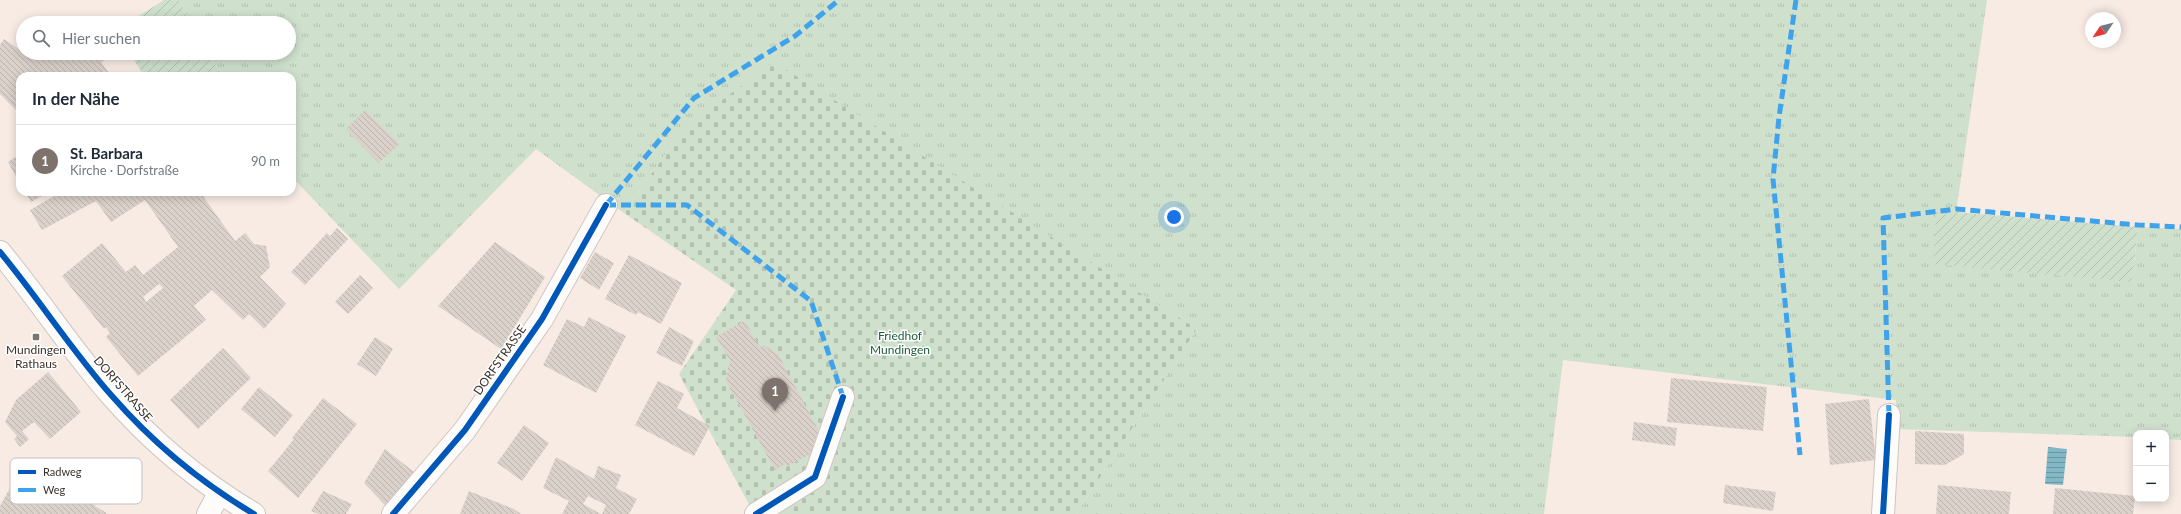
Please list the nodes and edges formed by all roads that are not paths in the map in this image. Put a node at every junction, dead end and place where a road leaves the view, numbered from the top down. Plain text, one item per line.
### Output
1 (606, 205) dead end
2 (0, 252) edge
3 (843, 397) dead end
4 (1889, 415) dead end
5 (219, 494) junction
6 (208, 514) edge
7 (254, 514) edge
8 (393, 514) edge
9 (756, 514) edge
10 (1883, 514) edge

1 - 8 street, DORFSTRASSE
2 - 5 street, DORFSTRASSE
3 - 9 street
4 - 10 street
5 - 6 street
5 - 7 street, DORFSTRASSE

